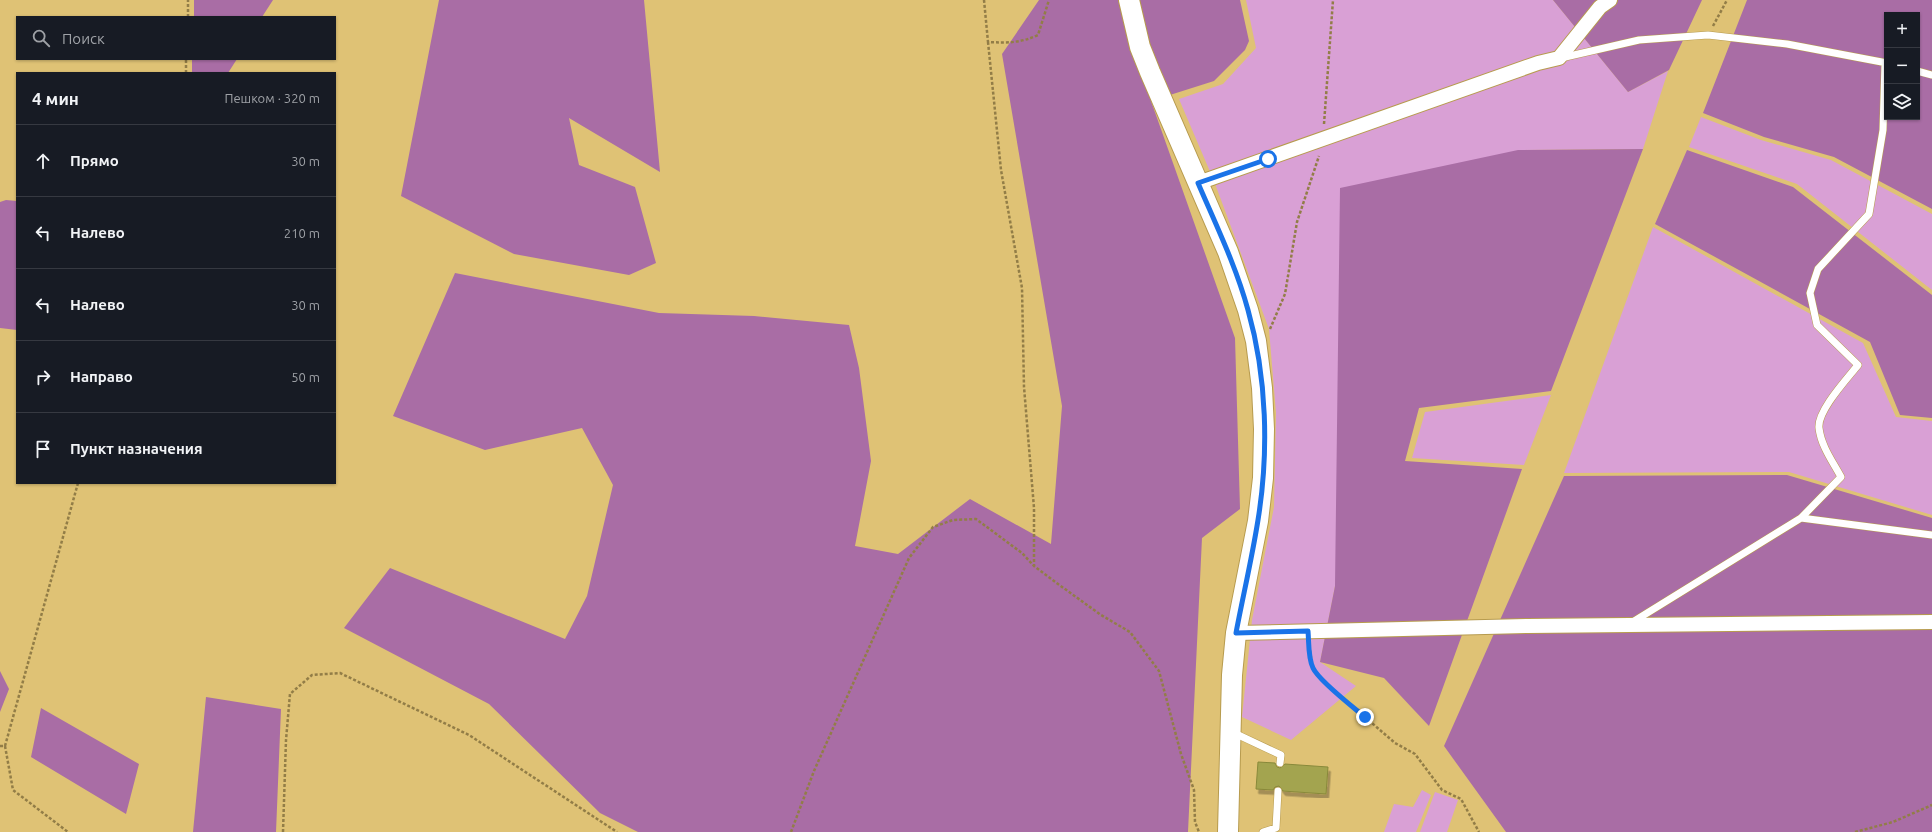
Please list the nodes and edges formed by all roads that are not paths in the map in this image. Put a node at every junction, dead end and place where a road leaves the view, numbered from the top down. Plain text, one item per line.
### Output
1 (1129, 0) edge
2 (1610, 0) edge
3 (1559, 58) junction
4 (1884, 63) edge
5 (1920, 72) edge
6 (1932, 75) edge
7 (1885, 84) edge
8 (1198, 183) junction
9 (1801, 518) junction
10 (1932, 535) edge
11 (1932, 622) edge
12 (1628, 625) junction
13 (1236, 633) junction
14 (1230, 731) junction
15 (1280, 763) dead end
16 (1278, 791) dead end
17 (1228, 832) edge
18 (1263, 832) edge

1 - 8 street
2 - 3 street
3 - 4 lane
3 - 8 street
5 - 6 lane
7 - 9 lane
8 - 13 street
9 - 10 lane
9 - 12 lane
11 - 12 street
12 - 13 street
13 - 14 street
14 - 15 lane
14 - 17 street
16 - 18 lane

